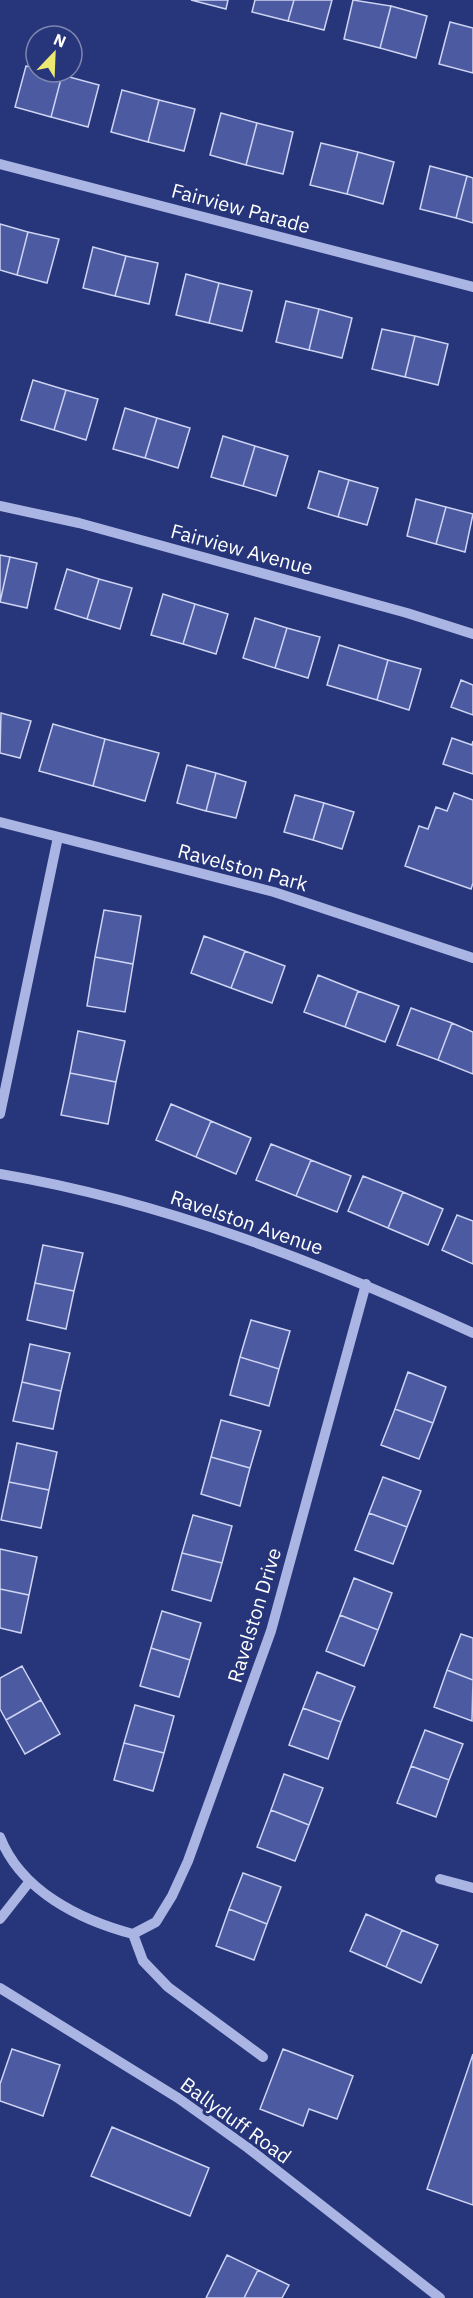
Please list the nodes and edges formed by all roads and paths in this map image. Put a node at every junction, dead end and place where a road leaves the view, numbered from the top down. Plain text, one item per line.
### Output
1 (0, 164) edge
2 (473, 287) edge
3 (0, 506) edge
4 (473, 634) edge
5 (0, 822) edge
6 (58, 837) junction
7 (473, 958) edge
8 (0, 1114) edge
9 (0, 1174) edge
10 (366, 1284) junction
11 (473, 1334) edge
12 (0, 1837) edge
13 (440, 1879) dead end
14 (30, 1881) junction
15 (473, 1888) edge
16 (0, 1919) edge
17 (133, 1934) junction
18 (0, 1988) edge
19 (263, 2057) dead end
20 (440, 2298) edge

1 - 2 street, Fairview Parade
3 - 4 street, Fairview Avenue
5 - 6 street, Ravelston Park
6 - 7 street, Ravelston Park
6 - 8 street
9 - 10 street, Ravelston Avenue
10 - 11 street, Ravelston Avenue
10 - 17 street, Ravelston Drive
12 - 14 street
13 - 15 street
14 - 16 street
14 - 17 street
17 - 19 street
18 - 20 street, Ballyduff Road

